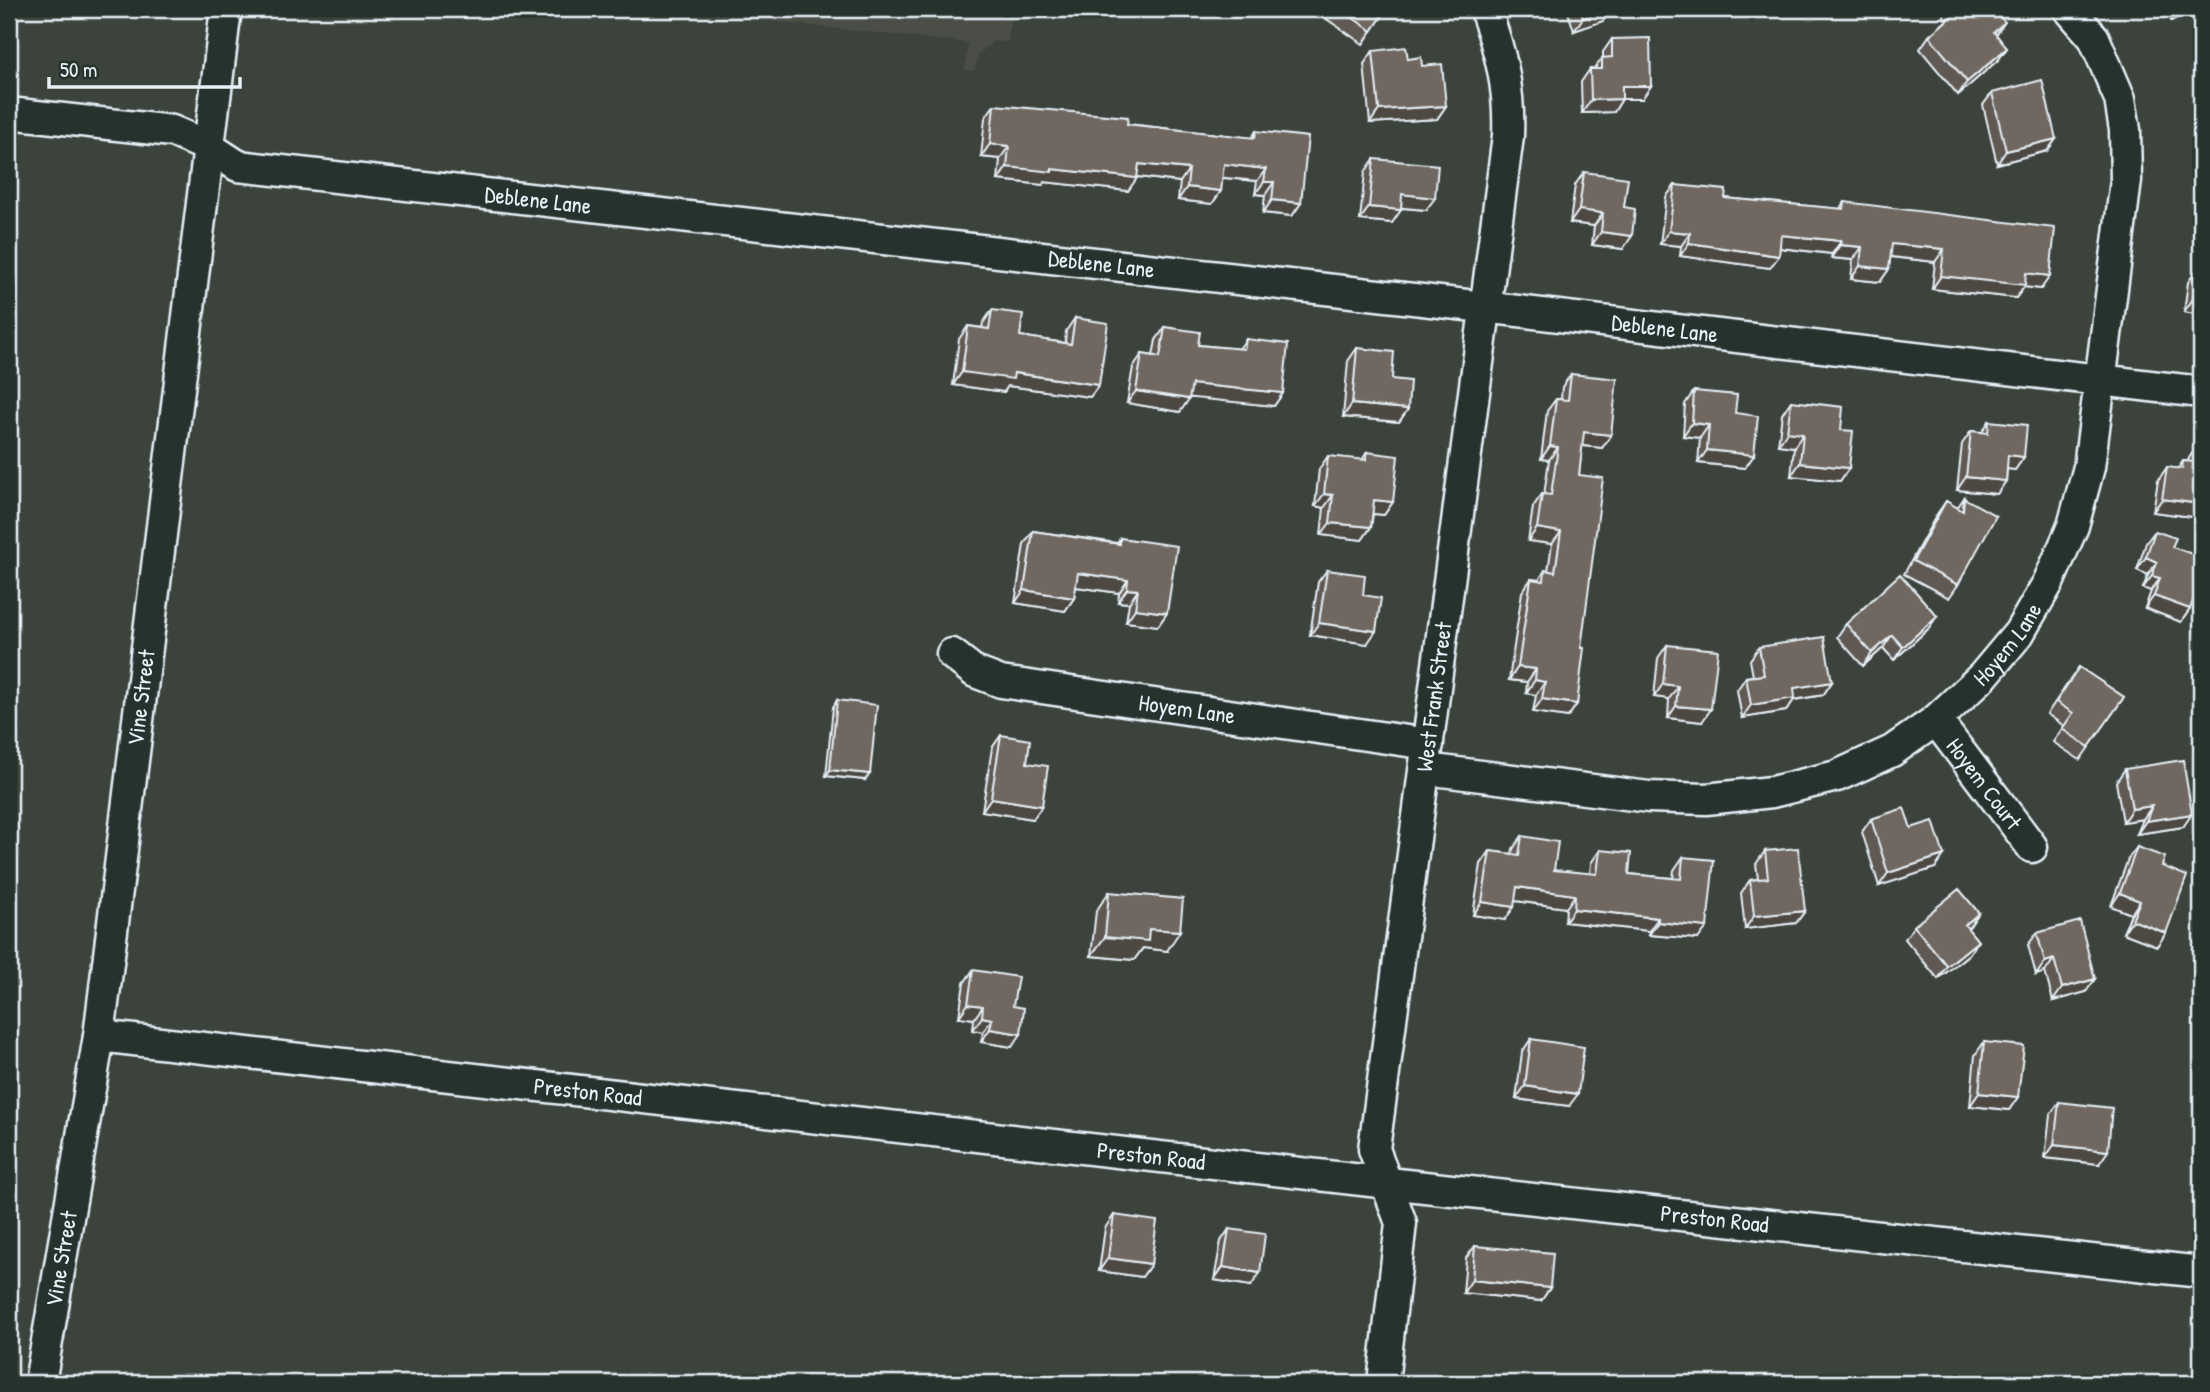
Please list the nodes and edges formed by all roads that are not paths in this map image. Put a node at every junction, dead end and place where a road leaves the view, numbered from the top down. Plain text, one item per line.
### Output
1 (226, 9) edge
2 (1485, 9) edge
3 (2069, 9) edge
4 (9, 113) edge
5 (209, 147) junction
6 (1484, 307) junction
7 (2100, 379) junction
8 (2201, 392) edge
9 (952, 654) dead end
10 (1936, 720) junction
11 (1427, 757) junction
12 (2032, 847) dead end
13 (99, 1036) junction
14 (1388, 1184) junction
15 (2201, 1272) edge
16 (40, 1383) edge
17 (1383, 1383) edge

1 - 5 street, Vine Street
2 - 6 street, West Frank Street
3 - 7 street, Hoyem Lane
4 - 5 street, Deblene Lane
5 - 6 street, Deblene Lane
5 - 13 street, Vine Street
6 - 7 street, Deblene Lane
6 - 11 street, West Frank Street
7 - 8 street, Deblene Lane
7 - 10 street, Hoyem Lane
9 - 11 street, Hoyem Lane
10 - 11 street, Hoyem Lane
10 - 12 street, Hoyem Court
11 - 14 street, West Frank Street
13 - 14 street, Preston Road
13 - 16 street, Vine Street
14 - 15 street, Preston Road
14 - 17 street, West Frank Street

